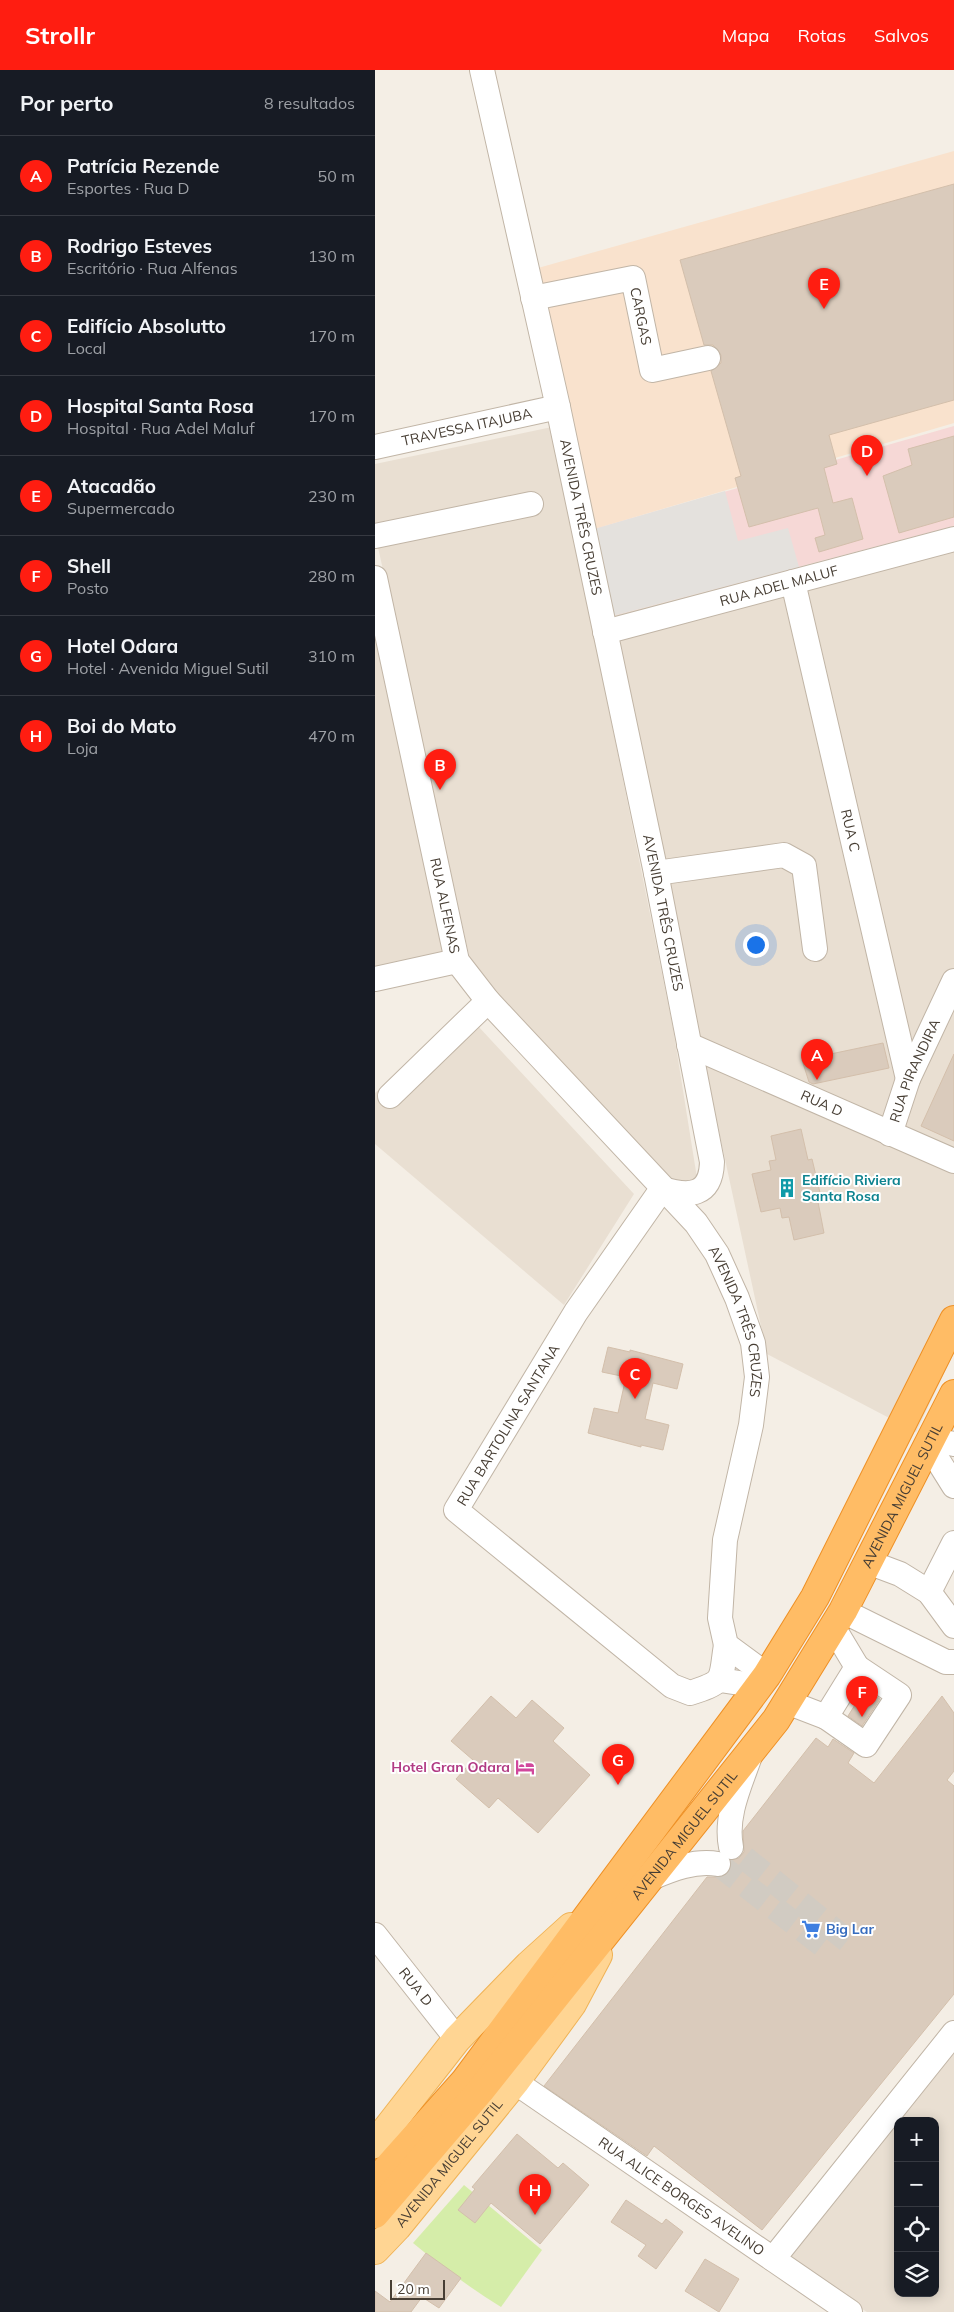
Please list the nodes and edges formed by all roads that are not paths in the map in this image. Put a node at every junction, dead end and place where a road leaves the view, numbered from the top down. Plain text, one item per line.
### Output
1 (482, 70) edge
2 (533, 298) junction
3 (708, 358) dead end
4 (558, 408) junction
5 (375, 447) edge
6 (531, 504) dead end
7 (375, 536) edge
8 (954, 539) edge
9 (375, 578) edge
10 (793, 582) junction
11 (605, 632) junction
12 (656, 873) junction
13 (815, 948) dead end
14 (457, 961) junction
15 (375, 979) edge
16 (954, 981) edge
17 (488, 1001) junction
18 (689, 1045) junction
19 (908, 1079) junction
20 (390, 1096) dead end
21 (890, 1134) junction
22 (954, 1160) edge
23 (663, 1189) junction
24 (954, 1320) edge
25 (954, 1394) edge
26 (938, 1443) edge
27 (954, 1486) edge
28 (954, 1544) edge
29 (868, 1562) junction
30 (929, 1592) junction
31 (838, 1619) junction
32 (954, 1626) edge
33 (726, 1645) junction
34 (951, 1666) edge
35 (857, 1667) junction
36 (720, 1680) junction
37 (763, 1680) junction
38 (787, 1702) junction
39 (826, 1717) junction
40 (752, 1750) junction
41 (651, 1878) junction
42 (607, 1912) junction
43 (375, 1935) edge
44 (954, 2033) edge
45 (457, 2039) junction
46 (515, 2082) junction
47 (375, 2144) edge
48 (375, 2182) edge
49 (375, 2214) edge
50 (375, 2250) edge
51 (773, 2259) junction
52 (850, 2312) edge

1 - 2 street, AVENIDA TRÊS CRUZES
2 - 3 street, CARGAS
2 - 4 street, AVENIDA TRÊS CRUZES
4 - 5 street, TRAVESSA ITAJUBA
4 - 11 street, AVENIDA TRÊS CRUZES
6 - 7 street
8 - 10 street, RUA ADEL MALUF
9 - 14 street, RUA ALFENAS
10 - 11 street, RUA ADEL MALUF
10 - 19 street, RUA C
11 - 12 street, AVENIDA TRÊS CRUZES
12 - 13 street
12 - 18 street, AVENIDA TRÊS CRUZES
14 - 15 street
14 - 17 street, RUA ALFENAS
16 - 19 street, RUA PIRANDIRA
17 - 20 street
17 - 23 street, RUA ALFENAS
18 - 21 street, RUA D
18 - 23 street, AVENIDA TRÊS CRUZES
19 - 21 street, RUA PIRANDIRA
21 - 22 street, RUA D
23 - 33 street, AVENIDA TRÊS CRUZES
23 - 36 street, RUA BARTOLINA SANTANA
24 - 37 highway, AVENIDA MIGUEL SUTIL
25 - 26 highway, AVENIDA MIGUEL SUTIL
26 - 27 street
26 - 29 highway, AVENIDA MIGUEL SUTIL
28 - 30 street
29 - 30 street
29 - 31 highway, AVENIDA MIGUEL SUTIL
30 - 32 street
31 - 34 street
31 - 35 street
31 - 38 highway, AVENIDA MIGUEL SUTIL
33 - 36 street
33 - 37 street
35 - 39 street
35 - 39 street
36 - 37 street
37 - 42 highway, AVENIDA MIGUEL SUTIL
38 - 39 street
38 - 40 highway, AVENIDA MIGUEL SUTIL
40 - 41 highway, AVENIDA MIGUEL SUTIL
40 - 41 street
41 - 42 highway, AVENIDA MIGUEL SUTIL
42 - 45 main road, AVENIDA MIGUEL SUTIL
42 - 46 main road, AVENIDA MIGUEL SUTIL
42 - 48 highway
42 - 49 highway
43 - 45 street, RUA D
44 - 51 street
45 - 47 main road, AVENIDA MIGUEL SUTIL
46 - 50 main road, AVENIDA MIGUEL SUTIL
46 - 51 street, RUA ALICE BORGES AVELINO
51 - 52 street, RUA ALICE BORGES AVELINO

